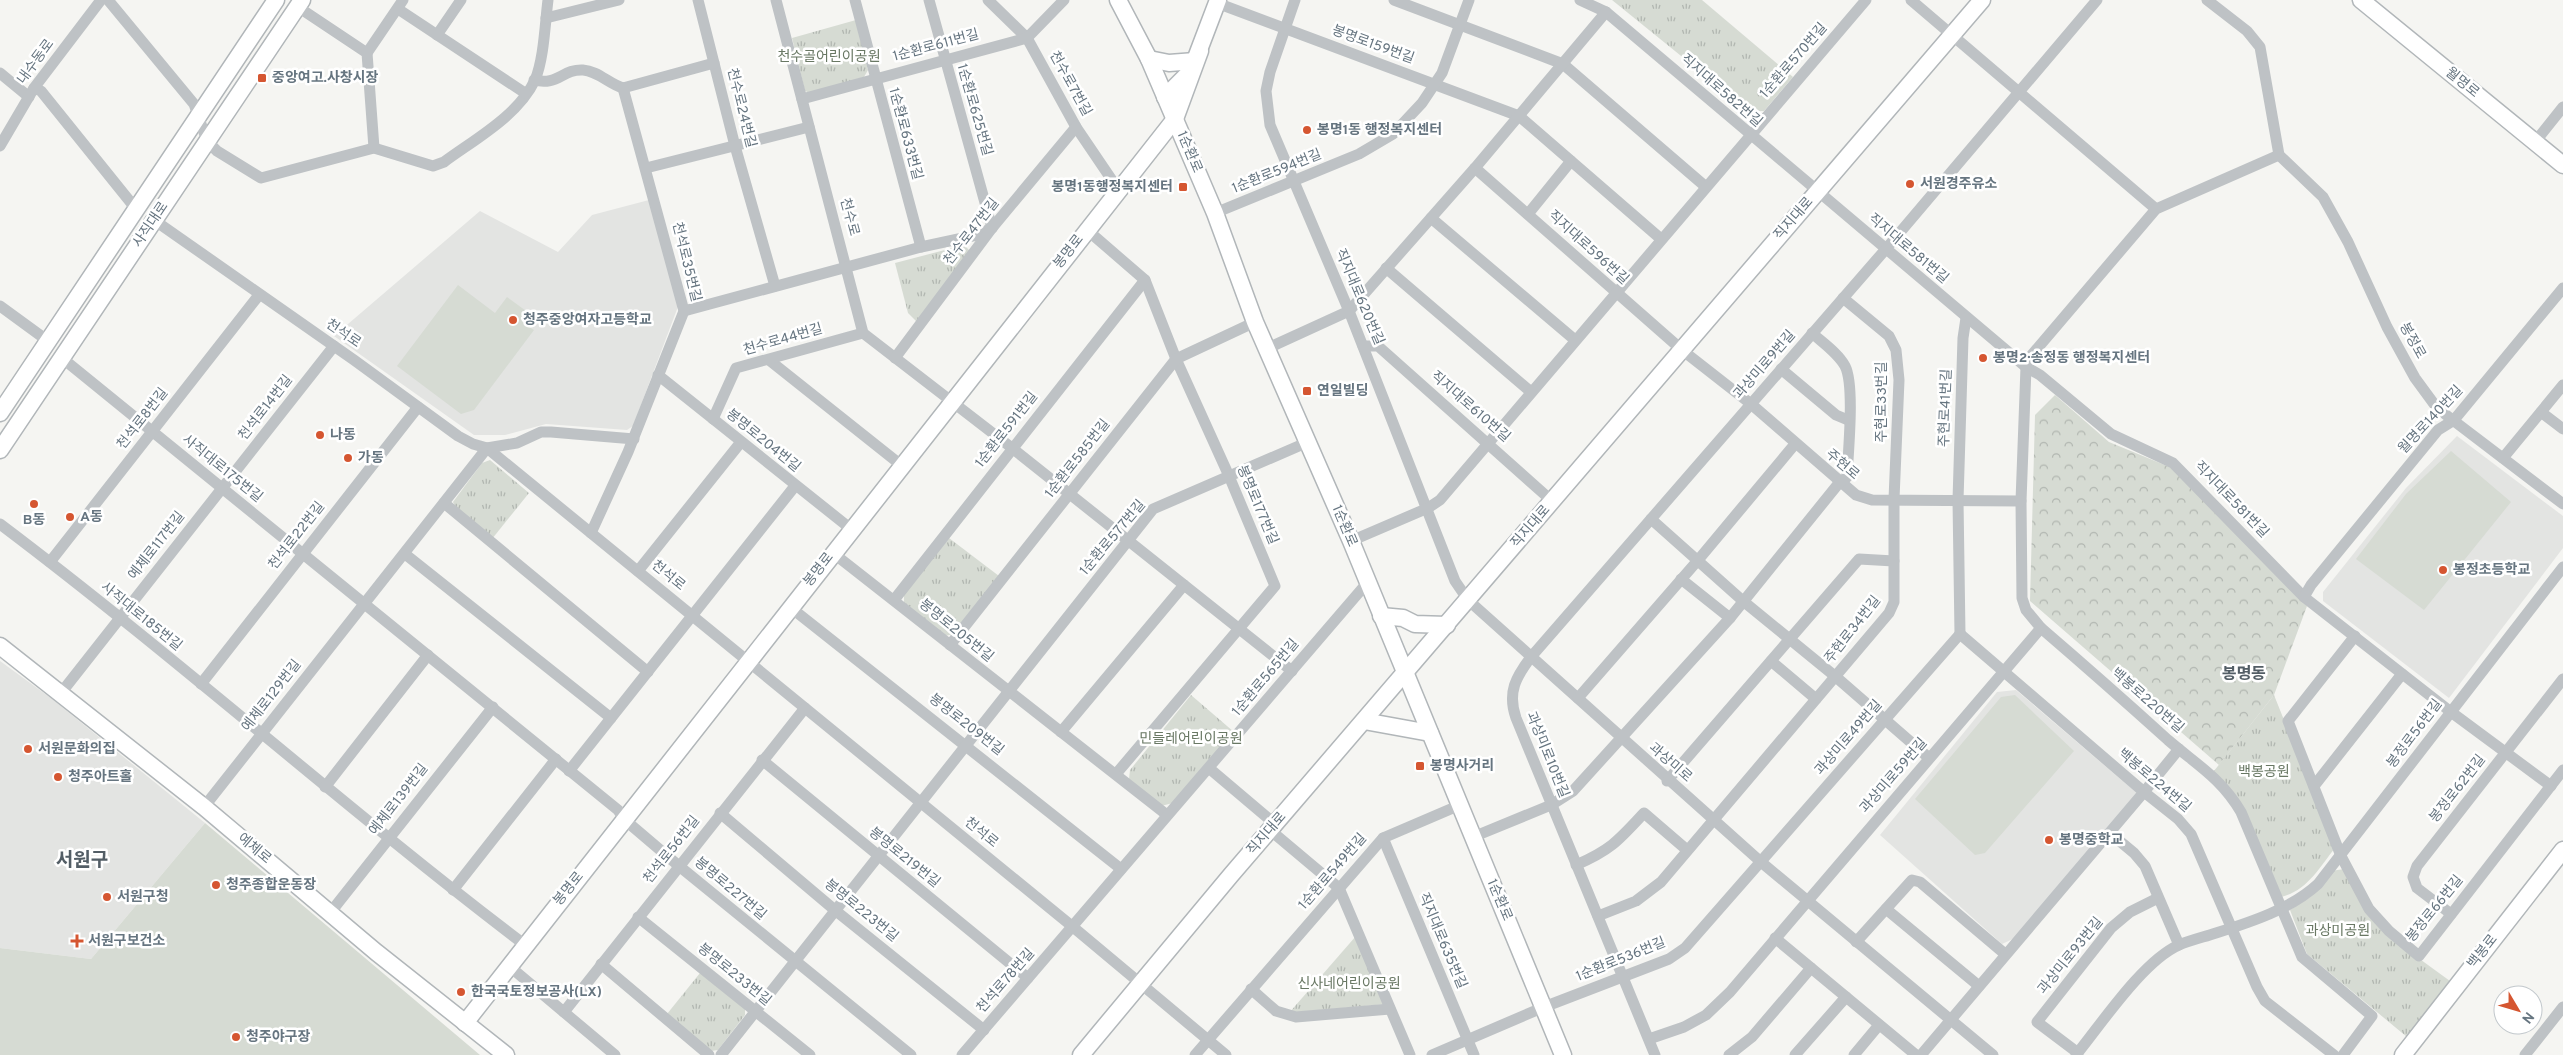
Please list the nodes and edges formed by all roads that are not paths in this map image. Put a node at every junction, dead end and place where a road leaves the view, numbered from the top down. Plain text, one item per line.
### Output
1 (101, 0) edge
2 (108, 0) edge
3 (276, 0) edge
4 (461, 0) edge
5 (548, 0) edge
6 (619, 0) edge
7 (698, 0) edge
8 (776, 0) edge
9 (855, 0) edge
10 (929, 0) edge
11 (988, 0) edge
12 (1064, 0) edge
13 (1295, 0) edge
14 (1394, 0) edge
15 (1469, 0) edge
16 (1580, 0) edge
17 (1866, 0) edge
18 (1911, 0) edge
19 (1982, 0) edge
20 (2098, 0) edge
21 (2207, 0) edge
22 (2361, 0) edge
23 (1218, 2) edge
24 (1124, 3) edge
25 (300, 4) edge
26 (401, 4) edge
27 (1606, 12) junction
28 (546, 18) junction
29 (1460, 24) junction
30 (1284, 29) junction
31 (438, 35) junction
32 (1952, 36) junction
33 (1027, 38) junction
34 (367, 52) junction
35 (1197, 56) junction
36 (944, 59) junction
37 (1149, 59) junction
38 (714, 63) junction
39 (1562, 64) junction
40 (0, 73) edge
41 (874, 78) junction
42 (534, 80) junction
43 (1435, 84) junction
44 (623, 88) junction
45 (2020, 92) junction
46 (31, 93) junction
47 (525, 93) junction
48 (1165, 97) junction
49 (802, 99) junction
50 (2563, 107) edge
51 (1519, 116) junction
52 (1175, 119) junction
53 (1076, 127) junction
54 (204, 128) junction
55 (809, 128) junction
56 (1750, 135) junction
57 (2535, 142) junction
58 (0, 146) edge
59 (735, 146) junction
60 (374, 148) junction
61 (2279, 156) junction
62 (1571, 161) junction
63 (2563, 166) edge
64 (646, 168) junction
65 (1476, 168) junction
66 (1293, 182) junction
67 (1706, 187) junction
68 (1118, 189) junction
69 (1817, 193) junction
70 (136, 209) junction
71 (2156, 209) junction
72 (1215, 213) junction
73 (1528, 214) junction
74 (1431, 218) junction
75 (154, 220) junction
76 (992, 228) junction
77 (1086, 229) junction
78 (1661, 239) junction
79 (921, 247) junction
80 (1885, 250) junction
81 (848, 268) junction
82 (1386, 268) junction
83 (1145, 280) junction
84 (775, 286) junction
85 (2563, 288) edge
86 (1616, 292) junction
87 (259, 295) junction
88 (1843, 298) junction
89 (0, 306) edge
90 (684, 311) junction
91 (1349, 311) junction
92 (1966, 318) junction
93 (1254, 322) junction
94 (863, 333) junction
95 (1812, 334) junction
96 (1575, 340) junction
97 (48, 341) junction
98 (334, 346) junction
99 (1363, 346) junction
100 (1266, 349) junction
101 (1682, 350) junction
102 (62, 358) junction
103 (895, 358) junction
104 (1176, 359) junction
105 (769, 360) junction
106 (2026, 367) junction
107 (1781, 369) junction
108 (658, 375) junction
109 (2563, 385) edge
110 (1531, 392) junction
111 (953, 402) junction
112 (1750, 404) junction
113 (418, 407) junction
114 (2541, 412) junction
115 (0, 413) edge
116 (713, 419) junction
117 (1848, 420) junction
118 (2454, 420) junction
119 (2563, 429) edge
120 (152, 432) junction
121 (634, 439) junction
122 (741, 442) junction
123 (1308, 442) junction
124 (1489, 442) junction
125 (1795, 444) junction
126 (487, 448) junction
127 (1012, 448) junction
128 (0, 450) edge
129 (2503, 458) junction
130 (901, 465) junction
131 (1229, 476) junction
132 (1839, 483) junction
133 (795, 486) junction
134 (221, 488) junction
135 (1070, 494) junction
136 (1894, 500) junction
137 (1958, 500) junction
138 (1552, 501) junction
139 (2021, 501) junction
140 (444, 503) junction
141 (2563, 504) edge
142 (1428, 508) junction
143 (1651, 519) junction
144 (0, 524) edge
145 (851, 529) junction
146 (590, 533) junction
147 (1128, 540) junction
148 (1351, 541) junction
149 (832, 553) junction
150 (302, 554) junction
151 (405, 554) junction
152 (1699, 560) junction
153 (1894, 561) junction
154 (50, 562) junction
155 (2563, 567) edge
156 (638, 572) junction
157 (1681, 579) junction
158 (1367, 582) junction
159 (1184, 585) junction
160 (2304, 597) junction
161 (894, 600) junction
162 (1468, 600) junction
163 (1743, 601) junction
164 (364, 603) junction
165 (790, 607) junction
166 (692, 616) junction
167 (1381, 616) junction
168 (1730, 618) junction
169 (120, 620) junction
170 (1447, 625) junction
171 (2041, 628) junction
172 (1239, 629) junction
173 (1960, 634) junction
174 (2355, 636) junction
175 (1791, 639) junction
176 (950, 645) junction
177 (0, 646) edge
178 (428, 656) junction
179 (1531, 657) junction
180 (747, 661) junction
181 (1771, 661) junction
182 (1292, 671) junction
183 (2004, 671) junction
184 (648, 672) junction
185 (1405, 673) junction
186 (2402, 674) junction
187 (1836, 677) junction
188 (2563, 679) edge
189 (201, 684) junction
190 (60, 692) junction
191 (1007, 692) junction
192 (1578, 698) junction
193 (1816, 699) junction
194 (493, 706) junction
195 (805, 708) junction
196 (2451, 712) junction
197 (611, 718) junction
198 (1885, 720) junction
199 (1364, 721) junction
200 (1061, 732) junction
201 (1430, 733) junction
202 (262, 734) junction
203 (1619, 738) junction
204 (966, 744) junction
205 (2179, 749) junction
206 (2506, 752) junction
207 (1929, 758) junction
208 (556, 760) junction
209 (762, 760) junction
210 (1210, 769) junction
211 (2563, 770) edge
212 (569, 771) junction
213 (1116, 774) junction
214 (1667, 781) junction
215 (2314, 786) junction
216 (2551, 786) junction
217 (325, 787) junction
218 (2144, 792) junction
219 (920, 803) junction
220 (1460, 805) junction
221 (1552, 805) junction
222 (204, 807) junction
223 (720, 813) junction
224 (1167, 815) junction
225 (1712, 819) junction
226 (625, 820) junction
227 (1272, 827) junction
228 (2110, 833) junction
229 (1473, 837) junction
230 (1383, 838) junction
231 (388, 839) junction
232 (1687, 850) junction
233 (2563, 850) edge
234 (2341, 856) junction
235 (878, 857) junction
236 (1761, 862) junction
237 (1576, 865) junction
238 (679, 866) junction
239 (1121, 869) junction
240 (1338, 888) junction
241 (453, 890) junction
242 (2158, 898) junction
243 (1807, 901) junction
244 (2281, 908) junction
245 (1886, 909) junction
246 (836, 910) junction
247 (330, 913) junction
248 (2451, 914) junction
249 (1598, 916) junction
250 (638, 918) junction
251 (1073, 927) junction
252 (2231, 928) junction
253 (1775, 938) junction
254 (1856, 942) junction
255 (525, 945) junction
256 (2179, 945) junction
257 (2005, 954) junction
258 (794, 962) junction
259 (601, 964) junction
260 (509, 966) junction
261 (1811, 968) junction
262 (1623, 976) junction
263 (1028, 978) junction
264 (1142, 984) junction
265 (1979, 986) junction
266 (1251, 989) junction
267 (1846, 997) junction
268 (1544, 1007) junction
269 (2563, 1007) edge
270 (1390, 1009) junction
271 (756, 1011) junction
272 (564, 1012) junction
273 (1950, 1021) junction
274 (465, 1023) junction
275 (1879, 1025) junction
276 (984, 1030) junction
277 (1208, 1039) junction
278 (1649, 1039) junction
279 (1468, 1040) junction
280 (2077, 1054) edge
281 (506, 1055) edge
282 (615, 1055) edge
283 (709, 1055) edge
284 (721, 1055) edge
285 (810, 1055) edge
286 (911, 1055) edge
287 (962, 1055) edge
288 (1082, 1055) edge
289 (1195, 1055) edge
290 (1226, 1055) edge
291 (1410, 1055) edge
292 (1432, 1055) edge
293 (1474, 1055) edge
294 (1563, 1055) edge
295 (1655, 1055) edge
296 (1729, 1055) edge
297 (1796, 1055) edge
298 (1854, 1055) edge
299 (1916, 1055) edge
300 (1922, 1055) edge
301 (1993, 1055) edge
302 (2334, 1055) edge
303 (2343, 1055) edge
304 (2403, 1055) edge
305 (2526, 1055) edge

1 - 46 street, 내수동로
2 - 54 street
3 - 54 street, 사직대로
4 - 31 street
5 - 28 street
6 - 28 street
7 - 38 street
8 - 49 street, 천수로
9 - 41 street, 1순환로633번길
10 - 36 street, 1순환로625번길
11 - 33 street, 천수로7번길
12 - 33 street
13 - 30 street, 직지대로620번길
14 - 29 street
15 - 29 street, 1순환로594번길
16 - 27 street, 직지대로582번길
17 - 56 street, 1순환로570번길
18 - 32 street
19 - 32 street, 직지대로
20 - 45 street, 과상미로9번길
21 - 61 street
22 - 57 street, 월명로
23 - 30 street, 봉명로159번길
23 - 35 street
24 - 37 street, 1순환로
25 - 34 street
25 - 54 street, 사직대로
26 - 31 street
26 - 34 street
27 - 39 street
27 - 56 street, 직지대로582번길
28 - 42 street
29 - 39 street
29 - 43 street, 1순환로594번길
30 - 43 street, 봉명로159번길
30 - 66 street, 직지대로620번길
31 - 47 street
32 - 45 street
32 - 69 street, 직지대로
33 - 36 street, 1순환로611번길
33 - 53 street, 천수로7번길
34 - 60 street
35 - 37 street
35 - 48 street
35 - 52 street, 봉명로
36 - 41 street, 1순환로611번길
36 - 76 street, 1순환로625번길
37 - 48 street, 1순환로
38 - 44 street, 천수로24번길
38 - 59 street, 천수로24번길
39 - 51 street
39 - 67 street
40 - 46 street
41 - 49 street, 1순환로611번길
41 - 79 street, 1순환로633번길
42 - 44 street
42 - 47 street
43 - 51 street, 봉명로159번길
43 - 66 street, 1순환로594번길
44 - 64 street, 천석로35번길
45 - 71 street
45 - 80 street, 과상미로9번길
46 - 58 street, 내수동로
46 - 70 street
47 - 60 street
48 - 52 street, 1순환로
49 - 55 street, 천수로
50 - 57 street
51 - 62 street
51 - 65 street
52 - 68 street, 봉명로
52 - 72 street, 1순환로
53 - 68 street, 천수로7번길
53 - 76 street, 천수로47번길
54 - 60 street
54 - 70 street, 사직대로
54 - 75 street, 사직대로
55 - 59 street
55 - 81 street, 천수로
56 - 67 street, 1순환로570번길
56 - 69 street, 직지대로582번길
57 - 63 street, 월명로
59 - 64 street
59 - 84 street, 천수로24번길
61 - 71 street
61 - 118 street, 봉정로
62 - 73 street
62 - 78 street
64 - 90 street, 천석로35번길
65 - 73 street, 직지대로596번길
65 - 74 street
66 - 72 street, 1순환로594번길
66 - 91 street, 직지대로620번길
67 - 78 street, 1순환로570번길
68 - 77 street, 봉명로
69 - 80 street, 직지대로581번길
69 - 101 street, 직지대로
70 - 97 street, 사직대로
71 - 106 street
72 - 93 street, 1순환로
73 - 86 street, 직지대로596번길
74 - 82 street
74 - 96 street
75 - 87 street, 천석로
75 - 102 street, 사직대로
76 - 79 street
76 - 103 street, 천수로47번길
77 - 83 street, 봉명로177번길
77 - 111 street, 봉명로
78 - 86 street, 1순환로570번길
79 - 81 street
80 - 88 street, 과상미로9번길
80 - 92 street, 직지대로581번길
81 - 84 street
81 - 94 street, 천수로
82 - 91 street
82 - 110 street
83 - 104 street, 봉명로177번길
83 - 127 street, 1순환로591번길
84 - 90 street
85 - 118 street, 월명로140번길
86 - 96 street, 1순환로570번길
86 - 101 street, 직지대로596번길
87 - 98 street, 천석로
87 - 120 street, 천석로8번길
88 - 95 street, 과상미로9번길
88 - 136 street, 주현로33번길
89 - 97 street
90 - 108 street, 천석로35번길
91 - 99 street, 직지대로620번길
91 - 100 street
92 - 106 street, 직지대로581번길
92 - 137 street, 주현로41번길
93 - 100 street, 1순환로
93 - 104 street, 1순환로585번길
94 - 103 street
94 - 105 street, 천수로44번길
95 - 107 street, 과상미로9번길
95 - 117 street
96 - 110 street, 1순환로570번길
97 - 115 street, 사직대로
98 - 113 street, 천석로
98 - 134 street, 천석로14번길
99 - 124 street, 직지대로610번길
99 - 142 street, 직지대로620번길
100 - 123 street, 1순환로
101 - 112 street, 주현로
101 - 138 street, 직지대로
102 - 120 street, 사직대로175번길
102 - 128 street, 사직대로
103 - 111 street
104 - 131 street, 봉명로177번길
104 - 135 street, 1순환로585번길
105 - 116 street, 천수로44번길
105 - 130 street
106 - 139 street, 백봉로220번길
106 - 160 street, 직지대로581번길
107 - 112 street, 과상미로9번길
107 - 117 street
108 - 116 street, 봉명로204번길
108 - 121 street, 천석로35번길
109 - 114 street
110 - 124 street, 1순환로570번길
111 - 127 street
111 - 130 street, 봉명로
112 - 125 street, 주현로
112 - 143 street, 과상미로9번길
113 - 126 street, 천석로
113 - 150 street, 천석로22번길
114 - 119 street
114 - 129 street
116 - 122 street, 봉명로204번길
117 - 132 street
118 - 129 street, 봉정로
118 - 160 street, 월명로140번길
120 - 134 street, 사직대로175번길
120 - 154 street, 천석로8번길
121 - 126 street
121 - 146 street, 천석로35번길
122 - 133 street, 봉명로204번길
122 - 156 street
123 - 131 street, 1순환로577번길
123 - 148 street, 1순환로
124 - 138 street, 직지대로610번길
124 - 142 street, 1순환로570번길
125 - 132 street, 주현로
125 - 152 street
126 - 140 street, 예체로129번길
126 - 146 street, 천석로
127 - 135 street
127 - 161 street, 1순환로591번길
129 - 141 street, 봉정로
130 - 145 street, 봉명로
131 - 147 street, 1순환로577번길
131 - 172 street, 봉명로177번길
132 - 136 street, 주현로
132 - 163 street
133 - 145 street, 봉명로204번길
133 - 166 street
134 - 150 street, 사직대로175번길
134 - 169 street, 예체로117번길
135 - 147 street
135 - 176 street, 1순환로585번길
136 - 137 street, 주현로
136 - 153 street, 주현로34번길
137 - 139 street, 주현로
137 - 173 street, 주현로41번길
138 - 162 street, 직지대로
139 - 171 street, 백봉로220번길
140 - 151 street, 예체로129번길
140 - 184 street
142 - 148 street, 1순환로570번길
142 - 162 street, 직지대로620번길
143 - 152 street, 주현로34번길
143 - 179 street, 과상미로9번길
144 - 154 street, 사직대로185번길
145 - 149 street, 봉명로
146 - 156 street, 천석로
147 - 159 street
147 - 191 street, 1순환로577번길
148 - 158 street, 1순환로
149 - 161 street, 봉명로205번길
149 - 165 street, 봉명로
150 - 164 street, 사직대로175번길
150 - 189 street, 천석로22번길
151 - 164 street, 예체로129번길
151 - 197 street
152 - 157 street
152 - 163 street, 주현로34번길
153 - 175 street
153 - 187 street, 주현로34번길
154 - 169 street, 사직대로185번길
155 - 196 street, 봉정로56번길
156 - 166 street, 천석로
157 - 168 street
157 - 192 street
158 - 167 street, 1순환로
158 - 182 street, 1순환로565번길
159 - 172 street
159 - 200 street
160 - 174 street, 직지대로581번길
161 - 176 street, 봉명로205번길
162 - 170 street, 직지대로
162 - 179 street, 과상미로
163 - 168 street
163 - 175 street, 주현로34번길
164 - 178 street, 사직대로175번길
164 - 202 street, 예체로129번길
165 - 180 street, 봉명로
165 - 204 street, 봉명로209번길
166 - 180 street, 천석로
166 - 184 street
167 - 170 street
167 - 185 street, 1순환로
168 - 203 street
169 - 189 street, 사직대로185번길
169 - 190 street, 예체로117번길
170 - 185 street, 직지대로
171 - 183 street, 과상미로59번길
171 - 205 street, 백봉로220번길
172 - 182 street
172 - 213 street, 봉명로177번길
173 - 183 street, 백봉로224번길
173 - 198 street, 과상미로49번길
174 - 186 street, 직지대로581번길
174 - 215 street, 봉정로66번길
175 - 181 street
175 - 187 street, 주현로34번길
176 - 191 street, 봉명로205번길
177 - 190 street, 예체로
178 - 194 street, 사직대로175번길
178 - 217 street
179 - 192 street, 과상미로
179 - 221 street, 과상미로10번길
180 - 195 street, 천석로
180 - 226 street, 봉명로
181 - 193 street
181 - 214 street
182 - 210 street, 1순환로565번길
183 - 207 street, 과상미로59번길
183 - 218 street, 백봉로224번길
184 - 197 street
185 - 199 street, 직지대로
185 - 201 street, 1순환로
186 - 196 street, 직지대로581번길
186 - 215 street
187 - 193 street
187 - 198 street
188 - 206 street, 봉정로62번길
189 - 202 street, 사직대로185번길
190 - 222 street, 예체로
191 - 200 street, 봉명로205번길
191 - 204 street, 1순환로577번길
192 - 203 street, 과상미로
193 - 225 street
194 - 208 street, 봉명로227번길
194 - 231 street, 예체로139번길
195 - 209 street, 천석로56번길
195 - 219 street, 천석로
196 - 206 street, 직지대로581번길
196 - 234 street, 봉정로56번길
197 - 212 street
198 - 207 street
198 - 236 street, 과상미로49번길
199 - 201 street
199 - 227 street, 직지대로
200 - 213 street, 봉명로205번길
201 - 220 street, 1순환로
202 - 217 street, 사직대로185번길
202 - 222 street, 예체로129번길
203 - 214 street, 과상미로
203 - 221 street
204 - 219 street, 1순환로577번길
204 - 239 street, 봉명로209번길
205 - 218 street
205 - 244 street, 백봉로220번길
206 - 216 street, 직지대로581번길
206 - 248 street, 봉정로62번길
207 - 243 street, 과상미로59번길
208 - 212 street, 봉명로227번길
208 - 241 street
209 - 223 street, 천석로56번길
209 - 235 street, 봉명로219번길
210 - 224 street, 1순환로565번길
210 - 227 street
211 - 216 street, 봉정로66번길
212 - 226 street, 봉명로227번길
213 - 224 street, 봉명로205번길
214 - 225 street, 과상미로
215 - 234 street, 봉정로66번길
216 - 248 street, 봉정로66번길
217 - 231 street, 사직대로185번길
218 - 228 street
218 - 252 street, 백봉로224번길
219 - 235 street, 1순환로577번길
219 - 251 street, 천석로
220 - 229 street, 1순환로
220 - 230 street, 1순환로549번길
221 - 229 street
221 - 237 street, 과상미로10번길
222 - 247 street, 예체로
223 - 238 street, 천석로56번길
223 - 246 street, 봉명로223번길
224 - 239 street, 1순환로565번길
225 - 232 street
225 - 236 street, 과상미로
226 - 238 street, 봉명로227번길
226 - 255 street, 봉명로
227 - 240 street
227 - 264 street, 직지대로
228 - 242 street
228 - 257 street
229 - 268 street, 1순환로
230 - 240 street, 1순환로549번길
230 - 279 street, 직지대로635번길
231 - 241 street, 사직대로185번길
231 - 247 street, 예체로139번길
232 - 237 street
232 - 249 street
233 - 304 street, 백봉로
234 - 244 street, 봉정로56번길
234 - 248 street, 봉정로66번길
235 - 246 street, 1순환로577번길
235 - 263 street, 봉명로219번길
236 - 243 street, 과상미로
236 - 262 street, 1순환로536번길
237 - 249 street, 과상미로10번길
238 - 250 street, 천석로56번길
238 - 258 street, 봉명로227번길
239 - 251 street, 천석로78번길
240 - 266 street, 1순환로549번길
240 - 270 street
241 - 255 street, 사직대로185번길
242 - 256 street
242 - 280 street, 과상미로93번길
243 - 253 street, 과상미로59번길
243 - 254 street, 과상미로
244 - 252 street, 봉정로56번길
244 - 303 street, 백봉로220번길
245 - 254 street
245 - 257 street
245 - 265 street
246 - 258 street, 1순환로577번길
246 - 276 street, 봉명로223번길
247 - 274 street, 예체로
249 - 262 street, 과상미로10번길
250 - 259 street, 천석로56번길
250 - 271 street, 봉명로233번길
251 - 263 street, 천석로78번길
251 - 264 street, 천석로
252 - 256 street, 봉정로56번길
252 - 302 street, 백봉로224번길
253 - 261 street
253 - 278 street, 과상미로59번길
254 - 273 street, 과상미로
255 - 260 street, 봉명로
256 - 280 street, 봉정로56번길
257 - 265 street
258 - 271 street, 1순환로577번길
258 - 286 street, 봉명로227번길
259 - 272 street, 천석로56번길
259 - 283 street
260 - 272 street
260 - 274 street, 봉명로
261 - 267 street
261 - 296 street
262 - 268 street, 1순환로536번길
262 - 278 street, 과상미로10번길
263 - 276 street, 천석로78번길
264 - 277 street, 천석로
264 - 288 street, 직지대로
265 - 273 street
266 - 270 street
266 - 277 street, 1순환로549번길
267 - 275 street
267 - 297 street
268 - 279 street, 1순환로536번길
268 - 294 street, 1순환로
269 - 305 street
270 - 291 street
271 - 284 street, 1순환로577번길
271 - 285 street, 봉명로233번길
272 - 282 street
273 - 300 street
273 - 301 street, 과상미로
274 - 281 street, 예체로
275 - 298 street
275 - 299 street
276 - 287 street, 천석로78번길
277 - 289 street, 1순환로549번길
277 - 290 street, 천석로
278 - 295 street, 과상미로10번길
279 - 292 street, 1순환로536번길
279 - 293 street, 직지대로635번길

